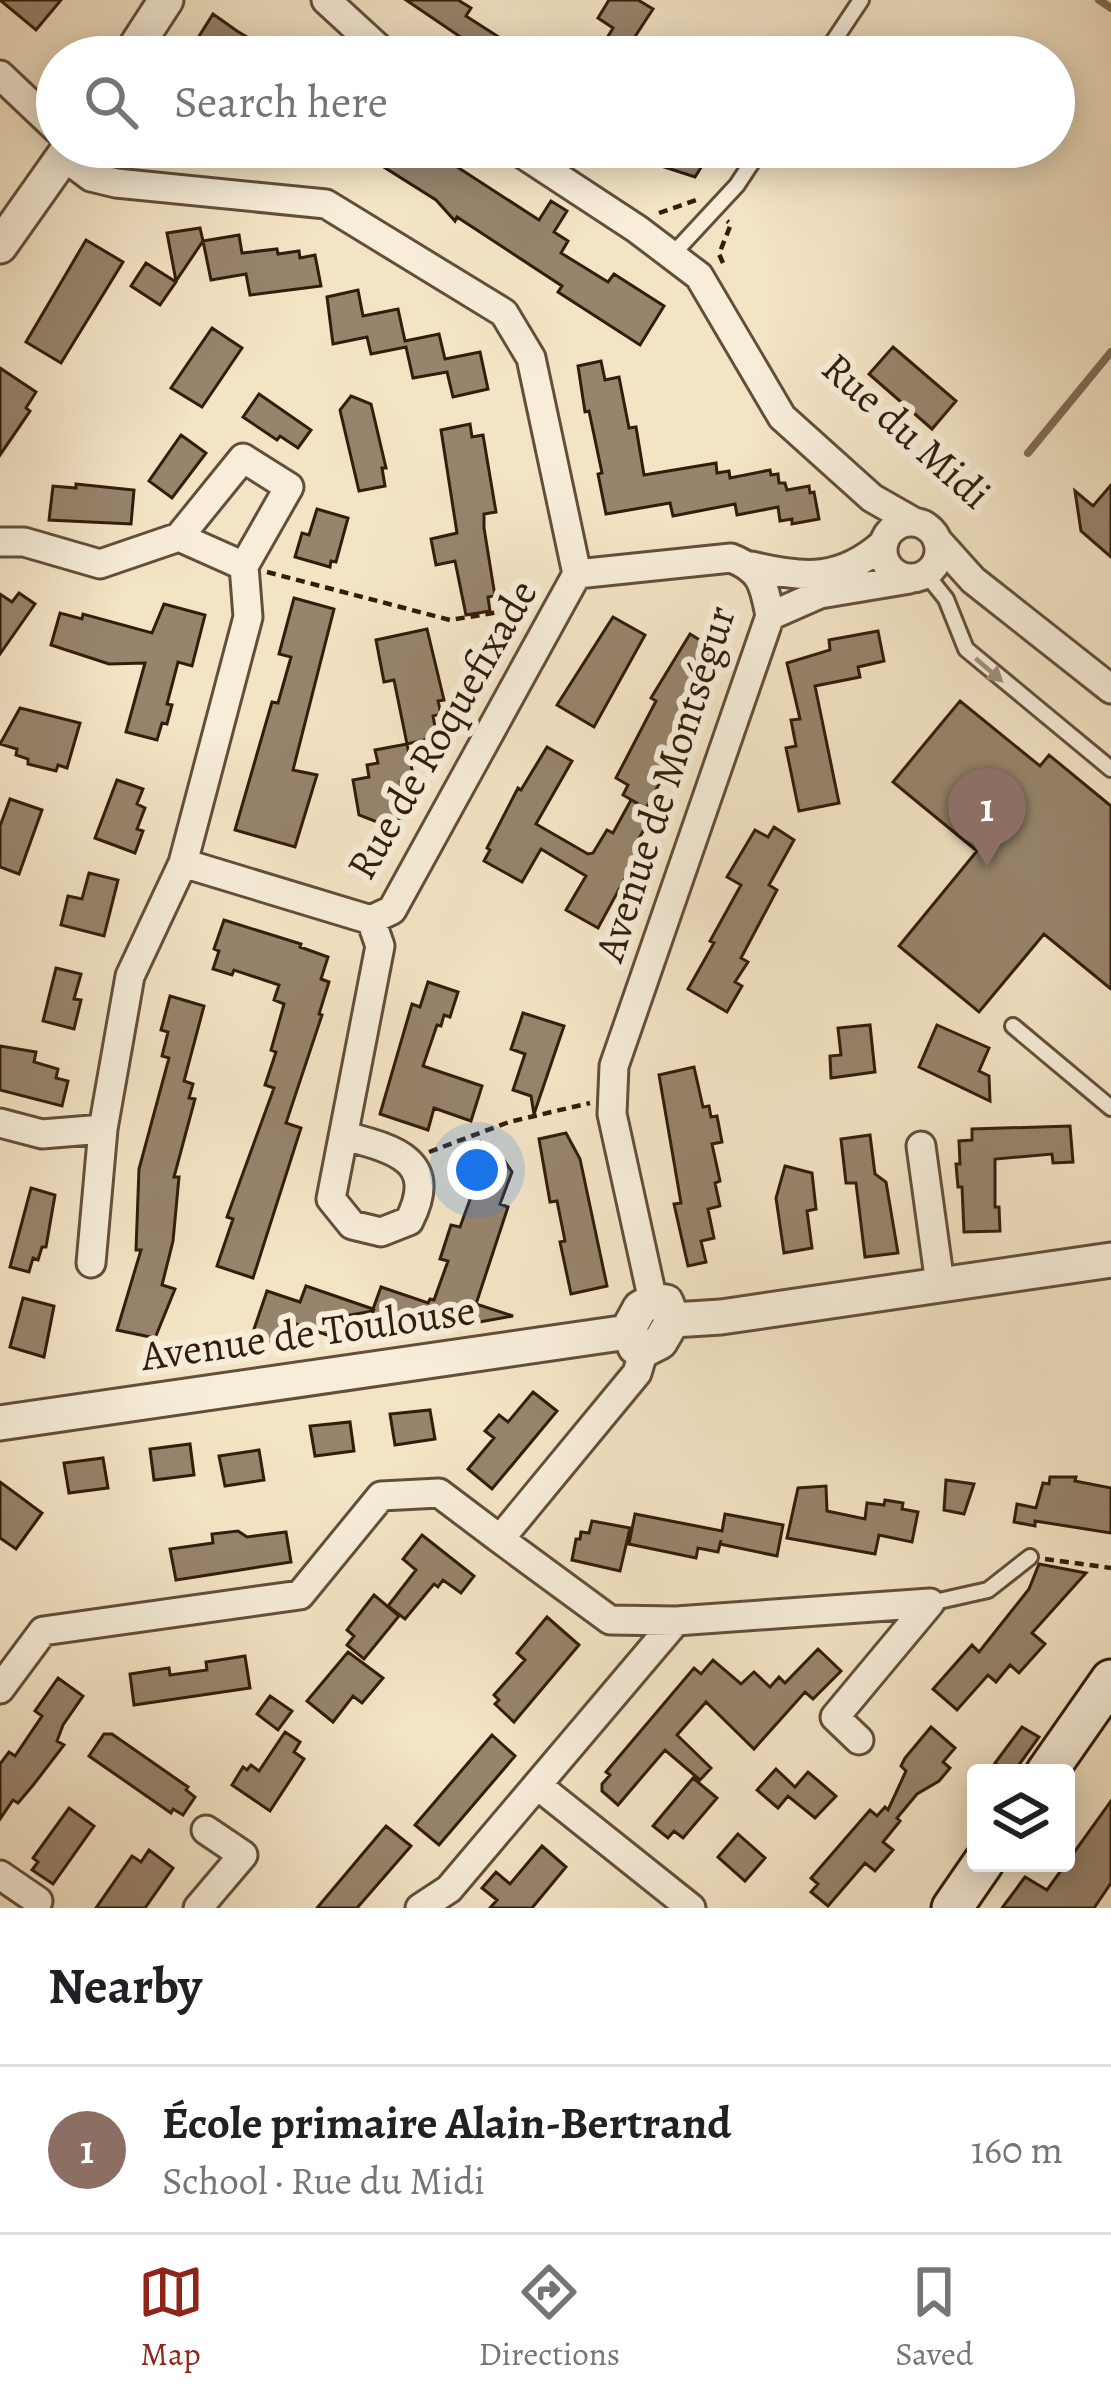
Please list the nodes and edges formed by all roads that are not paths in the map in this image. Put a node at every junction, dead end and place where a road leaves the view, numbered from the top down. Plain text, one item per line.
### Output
1 (166, 0) edge
2 (326, 0) edge
3 (861, 0) edge
4 (143, 36) edge
5 (365, 36) edge
6 (837, 36) edge
7 (0, 75) edge
8 (36, 114) edge
9 (49, 168) edge
10 (84, 168) edge
11 (543, 168) edge
12 (747, 168) edge
13 (0, 246) edge
14 (672, 256) junction
15 (872, 499) junction
16 (914, 522) junction
17 (179, 537) junction
18 (937, 540) junction
19 (884, 541) junction
20 (0, 542) edge
21 (244, 566) junction
22 (752, 566) junction
23 (577, 574) junction
24 (922, 575) junction
25 (973, 580) junction
26 (770, 616) junction
27 (1111, 688) edge
28 (1111, 769) edge
29 (183, 863) junction
30 (371, 920) junction
31 (1013, 1026) dead end
32 (1111, 1108) edge
33 (0, 1123) edge
34 (103, 1129) junction
35 (345, 1136) junction
36 (921, 1146) dead end
37 (1111, 1261) edge
38 (91, 1263) dead end
39 (940, 1284) junction
40 (663, 1310) junction
41 (636, 1341) junction
42 (0, 1423) edge
43 (500, 1540) junction
44 (1030, 1556) road end
45 (930, 1603) junction
46 (676, 1621) junction
47 (1111, 1680) edge
48 (0, 1689) edge
49 (859, 1740) dead end
50 (1052, 1764) edge
51 (537, 1785) junction
52 (206, 1830) dead end
53 (977, 1872) edge
54 (0, 1875) edge
55 (38, 1901) dead end
56 (198, 1908) edge
57 (420, 1908) edge
58 (691, 1908) edge
59 (952, 1908) edge

1 - 4 street
2 - 5 street
3 - 6 lane
7 - 8 street
9 - 13 street
10 - 23 street
11 - 14 street, Rue du Midi
12 - 14 lane
14 - 15 street, Rue du Midi
15 - 16 street, Rue du Midi
15 - 19 street, Rue du Midi
16 - 18 street, Rue du Midi
16 - 19 street, Rue du Midi
17 - 20 street
17 - 21 street
17 - 21 street
18 - 24 street, Rue du Midi
18 - 25 street, Rue du Midi
19 - 22 street
19 - 24 street, Rue du Midi
21 - 29 street
22 - 23 street, Avenue de Montségur
22 - 26 street, Avenue de Montségur
23 - 30 street, Rue de Roquefixade
24 - 25 street, Rue du Midi
24 - 26 street
24 -> 28 lane
25 - 27 street, Rue du Midi
26 - 40 street, Avenue de Montségur
29 - 30 street
29 - 34 street
30 - 35 street
31 - 32 lane
33 - 34 street
34 - 38 street
35 - 35 street
36 - 39 street
37 - 39 street
39 - 40 street
40 - 41 street
41 - 42 street, Avenue de Toulouse
41 - 43 street
43 - 46 street
43 - 48 street
44 - 45 lane
45 - 46 street
45 - 49 street
46 - 51 street
47 - 50 main road
51 - 57 street
51 - 58 street
52 - 56 street
53 - 59 main road
54 - 55 street

